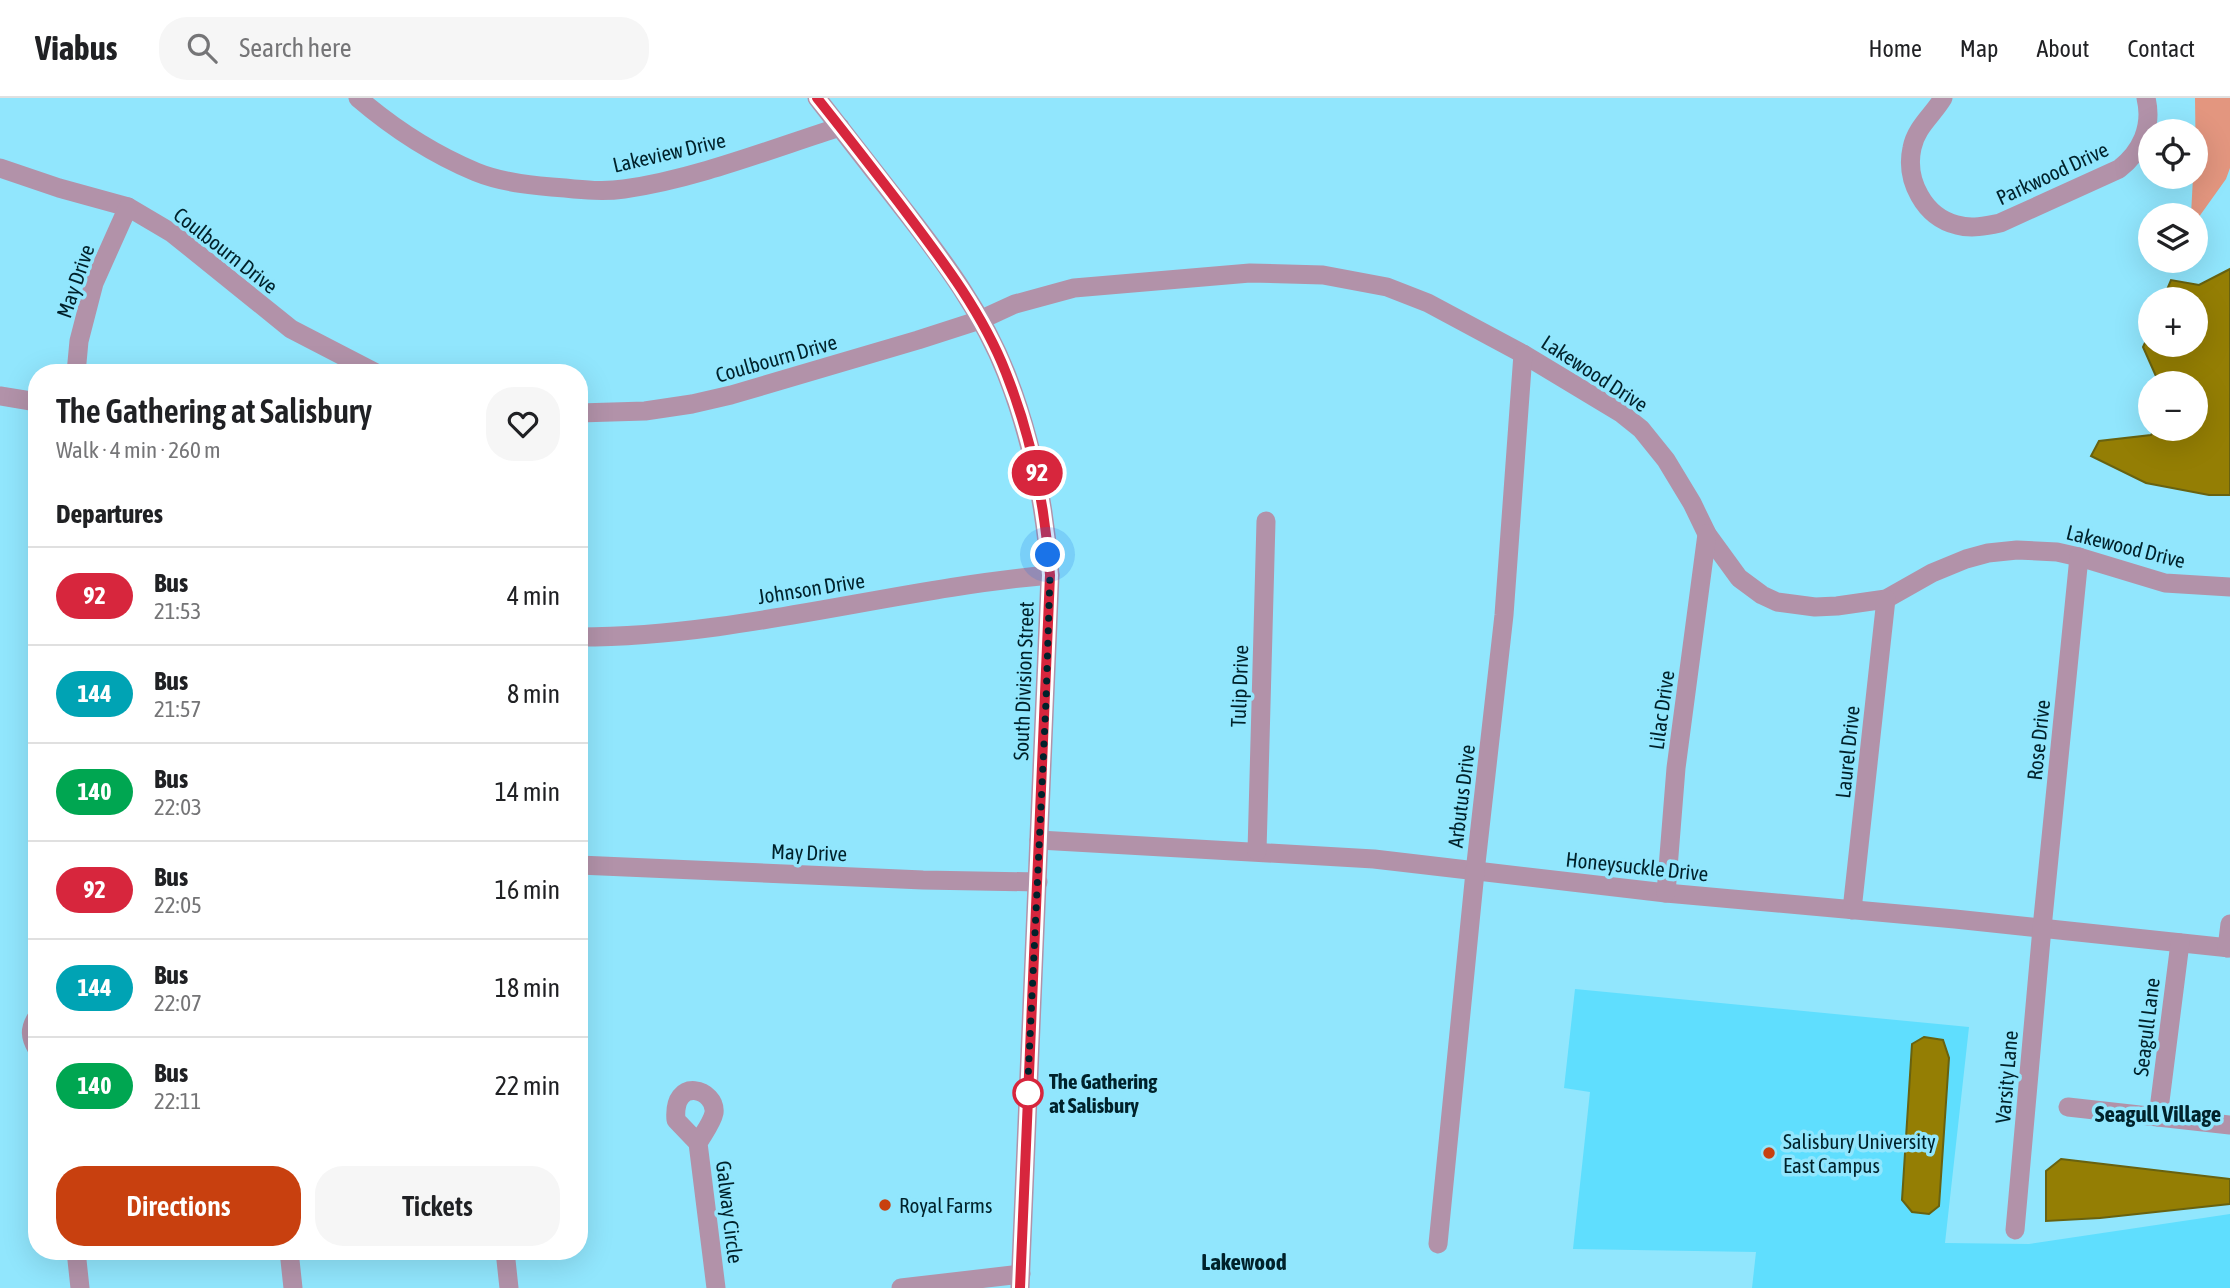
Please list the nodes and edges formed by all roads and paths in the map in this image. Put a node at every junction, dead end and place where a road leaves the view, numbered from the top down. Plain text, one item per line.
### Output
1 (358, 98) edge
2 (817, 98) edge
3 (1943, 98) edge
4 (2146, 98) edge
5 (840, 127) junction
6 (0, 168) edge
7 (128, 207) junction
8 (980, 320) junction
9 (1524, 354) junction
10 (77, 364) edge
11 (359, 364) edge
12 (0, 396) edge
13 (28, 401) edge
14 (588, 413) edge
15 (1266, 521) dead end
16 (1707, 534) junction
17 (2079, 557) junction
18 (1050, 575) junction
19 (2230, 587) edge
20 (1886, 599) junction
21 (588, 637) edge
22 (1039, 840) junction
23 (1257, 851) junction
24 (588, 864) edge
25 (1475, 872) junction
26 (1038, 883) junction
27 (1665, 893) junction
28 (1853, 910) junction
29 (2230, 924) edge
30 (2042, 928) junction
31 (2180, 943) junction
32 (2229, 948) edge
33 (2068, 1107) dead end
34 (2158, 1117) junction
35 (2230, 1125) edge
36 (698, 1143) dead end
37 (2015, 1230) dead end
38 (1438, 1244) dead end
39 (77, 1260) edge
40 (290, 1260) edge
41 (506, 1260) edge
42 (1021, 1281) edge
43 (80, 1288) edge
44 (293, 1288) edge
45 (509, 1288) edge
46 (716, 1288) edge
47 (901, 1288) edge

1 - 5 street, Lakeview Drive
2 - 5 street, South Division Street
3 - 4 street, Parkwood Drive
5 - 8 street, South Division Street
6 - 7 street, Coulbourn Drive
7 - 10 street, May Drive
7 - 11 street, Coulbourn Drive
8 - 9 street, Lakewood Drive
8 - 14 street, Coulbourn Drive
8 - 18 street, South Division Street
9 - 16 street, Lakewood Drive
9 - 25 street, Arbutus Drive
12 - 13 street
15 - 23 street, Tulip Drive
16 - 20 street, Lakewood Drive
16 - 27 street, Lilac Drive
17 - 19 street, Lakewood Drive
17 - 20 street, Lakewood Drive
17 - 30 street, Rose Drive
18 - 21 street, Johnson Drive
18 - 22 street, South Division Street
20 - 28 street, Laurel Drive
22 - 23 street, Honeysuckle Drive
22 - 26 street, South Division Street
23 - 25 street, Honeysuckle Drive
24 - 26 street, May Drive
25 - 27 street, Honeysuckle Drive
25 - 38 street, Arbutus Drive
26 - 42 street, South Division Street
27 - 28 street, Honeysuckle Drive
28 - 30 street, Honeysuckle Drive
29 - 32 street
30 - 31 street, Honeysuckle Drive
30 - 37 street, Varsity Lane
31 - 32 street, Honeysuckle Drive
31 - 34 street, Seagull Lane
33 - 34 street
34 - 35 street
36 - 46 street, Galway Circle
39 - 43 street
40 - 44 street
41 - 45 street
42 - 47 street

